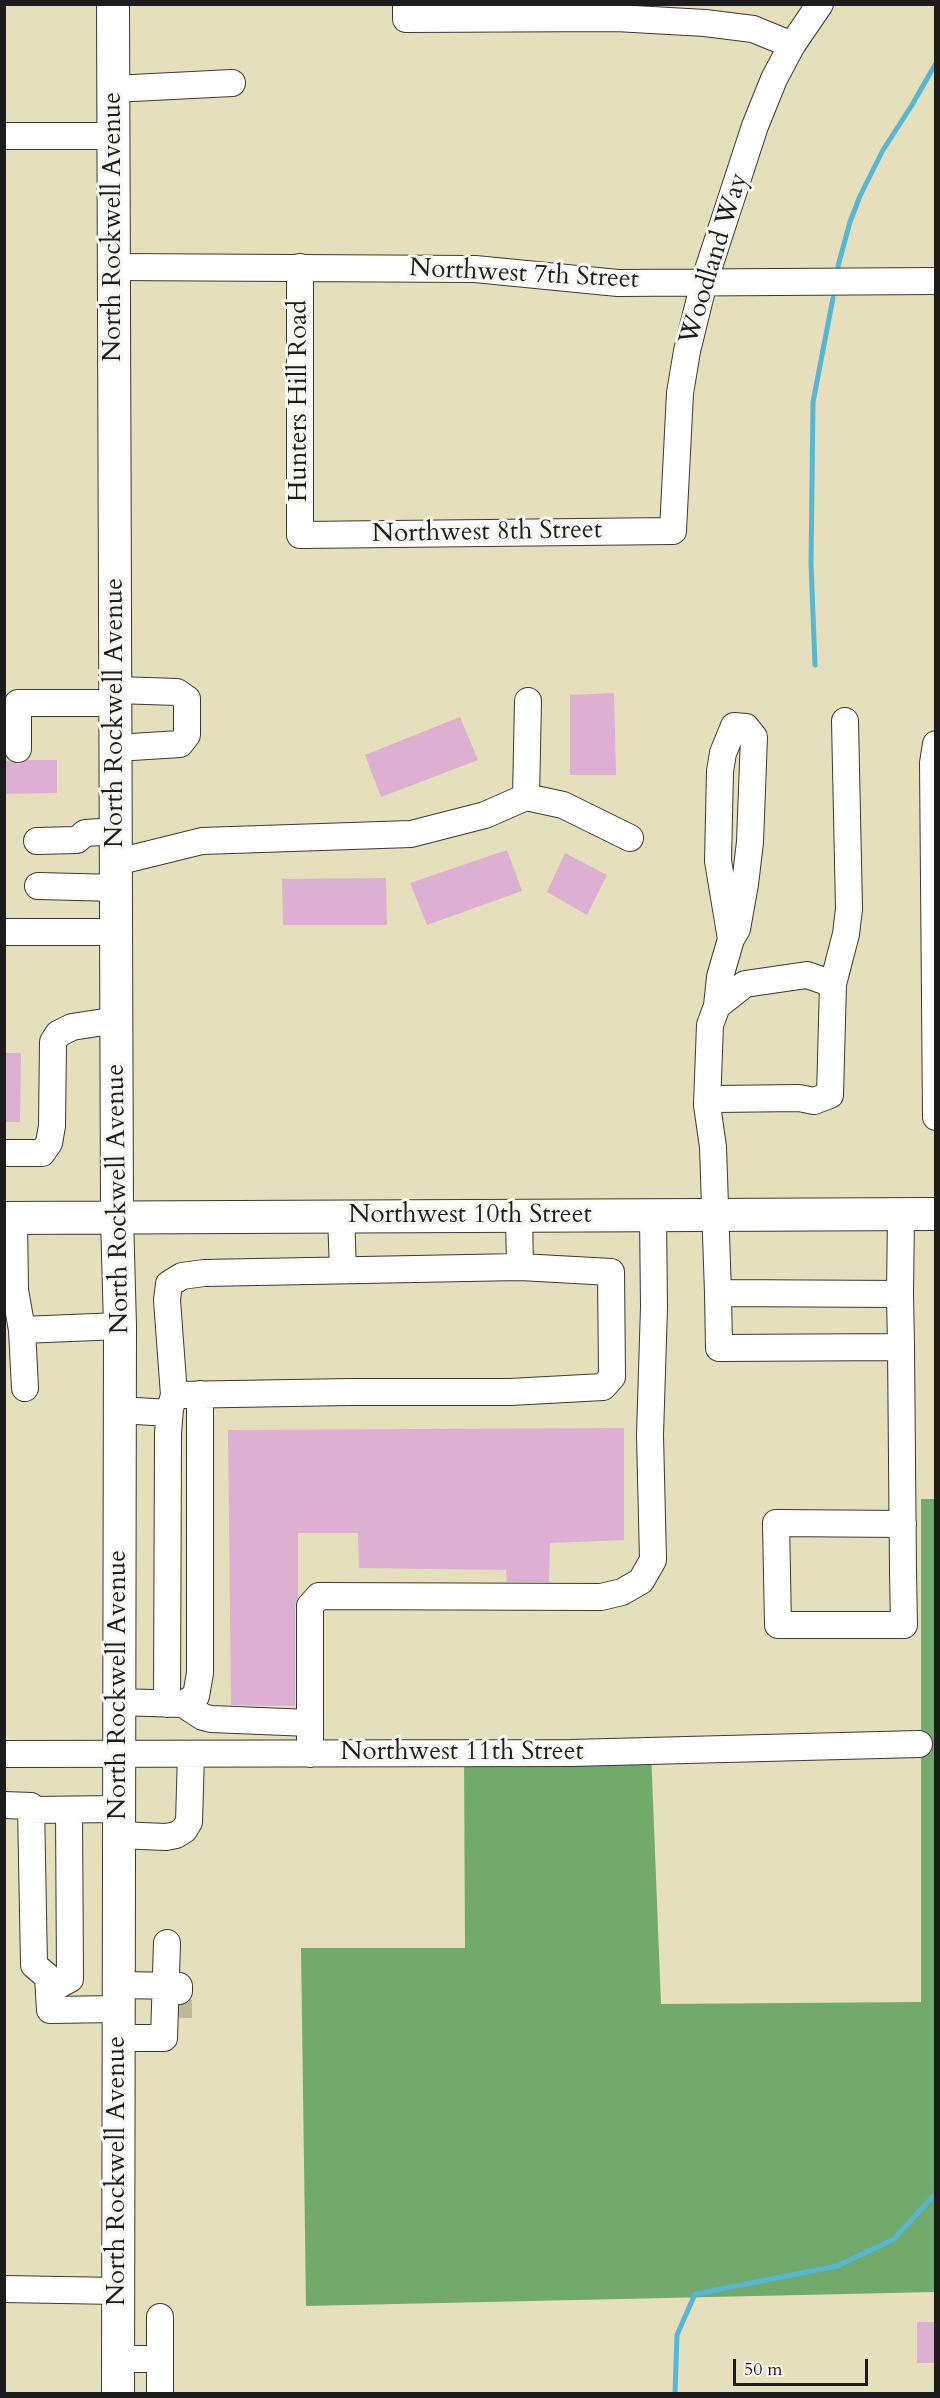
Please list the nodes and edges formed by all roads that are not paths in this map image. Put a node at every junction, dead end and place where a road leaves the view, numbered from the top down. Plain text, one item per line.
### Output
1 (113, 4) edge
2 (820, 4) edge
3 (618, 11) edge
4 (406, 12) edge
5 (792, 45) junction
6 (232, 83) dead end
7 (113, 89) junction
8 (4, 136) edge
9 (114, 136) junction
10 (113, 267) junction
11 (300, 267) junction
12 (936, 281) edge
13 (704, 282) junction
14 (673, 531) joint
15 (300, 535) joint
16 (116, 697) junction
17 (528, 701) dead end
18 (845, 721) dead end
19 (936, 744) edge
20 (116, 748) junction
21 (18, 749) dead end
22 (526, 796) junction
23 (117, 831) junction
24 (630, 838) dead end
25 (37, 841) dead end
26 (117, 875) junction
27 (38, 886) dead end
28 (4, 932) edge
29 (117, 932) junction
30 (731, 939) junction
31 (833, 984) junction
32 (717, 1006) junction
33 (117, 1020) junction
34 (707, 1106) junction
35 (936, 1117) edge
36 (4, 1153) edge
37 (901, 1214) junction
38 (936, 1214) edge
39 (717, 1215) junction
40 (341, 1216) junction
41 (519, 1216) junction
42 (653, 1216) junction
43 (9, 1218) edge
44 (117, 1218) junction
45 (520, 1267) junction
46 (343, 1270) junction
47 (718, 1293) junction
48 (900, 1294) junction
49 (120, 1326) junction
50 (22, 1329) junction
51 (901, 1347) junction
52 (25, 1388) dead end
53 (200, 1394) junction
54 (172, 1404) junction
55 (120, 1410) junction
56 (903, 1524) junction
57 (118, 1702) junction
58 (175, 1704) junction
59 (310, 1723) junction
60 (919, 1744) dead end
61 (4, 1754) edge
62 (118, 1754) junction
63 (191, 1754) junction
64 (310, 1754) junction
65 (4, 1805) edge
66 (31, 1810) junction
67 (69, 1810) junction
68 (118, 1822) junction
69 (167, 1943) dead end
70 (49, 1990) junction
71 (172, 2007) junction
72 (118, 2011) junction
73 (4, 2289) edge
74 (118, 2291) junction
75 (160, 2317) dead end
76 (118, 2358) junction
77 (160, 2358) junction
78 (118, 2394) edge
79 (160, 2394) edge

1 - 7 main road, North Rockwell Avenue
2 - 5 street, Woodland Way
3 - 4 street
3 - 5 street
5 - 13 street, Woodland Way
6 - 7 street
7 - 9 main road, North Rockwell Avenue
8 - 9 street
9 - 10 main road, North Rockwell Avenue
10 - 11 street, Northwest 7th Street
10 - 16 main road, North Rockwell Avenue
11 - 13 street, Northwest 7th Street
11 - 15 street, Hunters Hill Road
12 - 13 street, Northwest 7th Street
13 - 14 street, Woodland Way
14 - 15 street, Northwest 8th Street
16 - 20 main road, North Rockwell Avenue
16 - 20 street
16 - 21 street
17 - 22 street
18 - 31 street
19 - 35 street
20 - 23 main road, North Rockwell Avenue
22 - 24 street
22 - 26 street
23 - 25 street
23 - 26 main road, North Rockwell Avenue
26 - 27 street
26 - 29 main road, North Rockwell Avenue
28 - 29 street
29 - 33 main road, North Rockwell Avenue
30 - 30 street
30 - 32 street
31 - 32 street
31 - 34 street
32 - 34 street
33 - 36 street
33 - 44 main road, North Rockwell Avenue
34 - 39 street
37 - 38 main road, Northwest 10th Street
37 - 39 main road, Northwest 10th Street
37 - 48 street
39 - 42 main road, Northwest 10th Street
39 - 47 street
40 - 41 main road, Northwest 10th Street
40 - 44 main road, Northwest 10th Street
40 - 46 street
41 - 42 main road, Northwest 10th Street
41 - 45 street
42 - 59 street
43 - 44 main road, Northwest 10th Street
43 - 50 street
44 - 49 main road, North Rockwell Avenue
45 - 46 street
45 - 53 street
46 - 54 street
47 - 48 street
47 - 51 street
48 - 51 street
49 - 50 street
49 - 55 main road, North Rockwell Avenue
50 - 52 street
51 - 56 street
53 - 54 street
53 - 58 street
54 - 55 street
54 - 58 street
55 - 57 main road, North Rockwell Avenue
56 - 56 street
57 - 58 street
57 - 62 main road, North Rockwell Avenue
58 - 59 street
59 - 64 street
60 - 64 street, Northwest 11th Street
61 - 62 street, Northwest 11th Street
62 - 63 street, Northwest 11th Street
62 - 68 main road, North Rockwell Avenue
63 - 64 street, Northwest 11th Street
63 - 68 street
65 - 66 street
66 - 67 street
66 - 70 street
67 - 68 street
67 - 70 street
68 - 72 main road, North Rockwell Avenue
69 - 71 street
70 - 72 street
71 - 72 street
71 - 72 street
72 - 74 main road, North Rockwell Avenue
73 - 74 street
74 - 76 main road, North Rockwell Avenue
75 - 77 street
76 - 77 street
76 - 78 main road, North Rockwell Avenue
77 - 79 street

